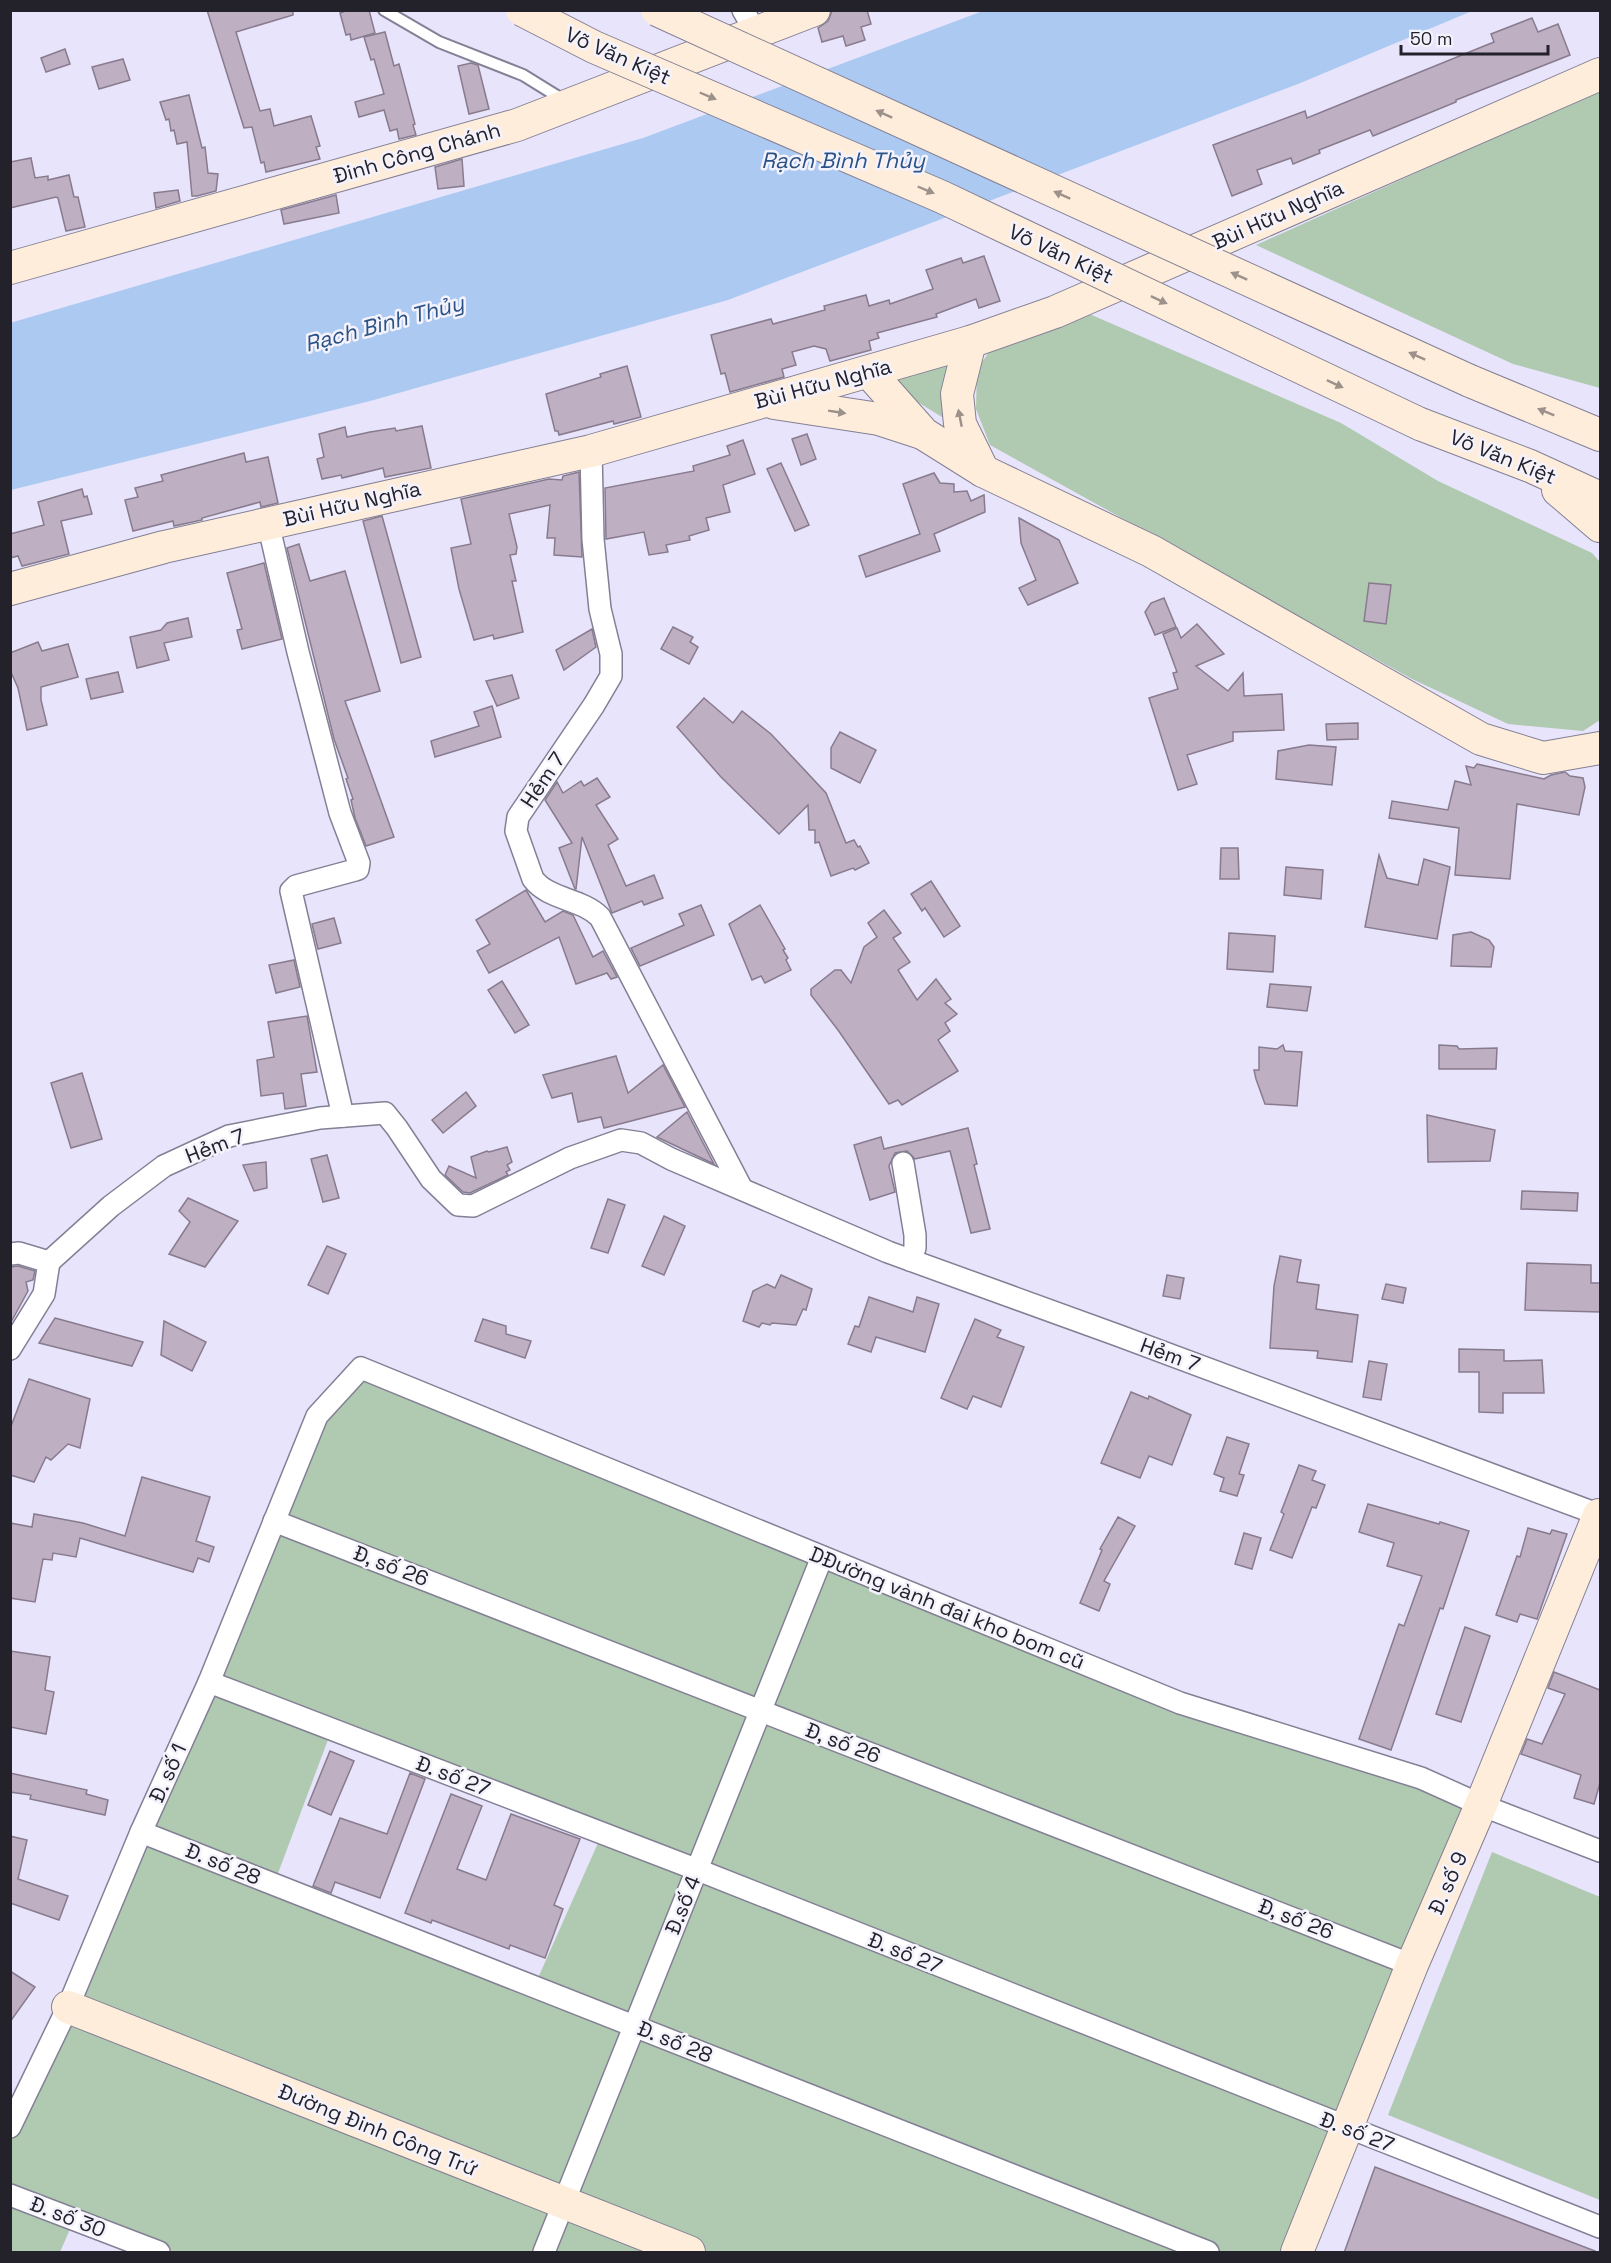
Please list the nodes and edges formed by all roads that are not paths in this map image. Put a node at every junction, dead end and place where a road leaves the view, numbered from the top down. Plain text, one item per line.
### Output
1 (384, 10) edge
2 (522, 10) edge
3 (657, 10) edge
4 (814, 10) edge
5 (750, 22) edge
6 (1600, 74) edge
7 (570, 105) junction
8 (10, 268) edge
9 (970, 342) junction
10 (869, 372) junction
11 (759, 401) junction
12 (924, 434) junction
13 (1600, 435) edge
14 (591, 451) junction
15 (1530, 466) junction
16 (983, 471) junction
17 (1600, 498) edge
18 (268, 523) junction
19 (1600, 526) edge
20 (10, 589) edge
21 (1600, 748) edge
22 (343, 1116) junction
23 (903, 1163) dead end
24 (742, 1189) junction
25 (10, 1254) edge
26 (910, 1260) junction
27 (49, 1262) junction
28 (10, 1349) edge
29 (317, 1416) joint
30 (544, 1443) junction
31 (1600, 1515) edge
32 (274, 1521) junction
33 (822, 1557) junction
34 (209, 1682) junction
35 (1180, 1703) junction
36 (761, 1711) junction
37 (1481, 1806) junction
38 (141, 1832) junction
39 (1600, 1851) edge
40 (698, 1870) junction
41 (1412, 1965) junction
42 (68, 2007) junction
43 (635, 2027) junction
44 (10, 2127) edge
45 (1347, 2128) junction
46 (10, 2195) edge
47 (564, 2203) junction
48 (1600, 2228) edge
49 (159, 2253) edge
50 (544, 2253) edge
51 (689, 2253) edge
52 (1208, 2253) edge
53 (1297, 2253) edge

1 - 7 lane
2 -> 15 main road, Võ Văn Kiệt, bridge
13 -> 3 main road, bridge
4 - 5 main road, Đinh Công Chánh
5 - 7 main road, Đinh Công Chánh
6 - 9 main road, Bùi Hữu Nghĩa
7 - 8 main road, Đinh Công Chánh
9 - 10 main road, Bùi Hữu Nghĩa
16 -> 9 main road
10 - 11 main road, Bùi Hữu Nghĩa
10 - 12 main road
11 -> 12 main road
11 - 14 main road, Bùi Hữu Nghĩa
12 - 16 main road
14 - 18 main road, Bùi Hữu Nghĩa
14 - 24 street, Hẻm 7
15 - 17 main road, Võ Văn Kiệt
15 - 19 main road
16 - 21 main road
18 - 20 main road, Bùi Hữu Nghĩa
18 - 22 street
22 - 24 street, Hẻm 7
22 - 27 street, Hẻm 7
23 - 26 street
24 - 26 street, Hẻm 7
25 - 27 street
26 - 31 street, Hẻm 7
27 - 28 street
29 - 30 street, DĐường vành đai kho bom cũ
29 - 32 street, Đ. số 1
30 - 33 street, DĐường vành đai kho bom cũ
30 - 35 street
31 - 37 main road, Đ. số 9
32 - 34 street, Đ. số 1
32 - 36 street, Đ, số 26
33 - 35 street, DĐường vành đai kho bom cũ
33 - 36 street, Đ.số 4
34 - 38 street, Đ. số 1
34 - 40 street, Đ. số 27
35 - 37 street, DĐường vành đai kho bom cũ
36 - 40 street, Đ.số 4
36 - 41 street, Đ, số 26
37 - 39 street, DĐường vành đai kho bom cũ
37 - 41 main road, Đ. số 9
38 - 42 street, Đ. số 1
38 - 43 street, Đ. số 28
40 - 43 street, Đ.số 4
40 - 45 street, Đ. số 27
41 - 45 main road, Đ. số 9
42 - 44 street, Đ. số 1
42 - 47 main road, Đường Đinh Công Trứ
43 - 47 street, Đ.số 4
43 - 52 street, Đ. số 28
45 - 48 street, Đ. số 27
45 - 53 main road, Đ. số 9
46 - 49 street, Đ. số 30
47 - 50 street, Đ.số 4
47 - 51 main road, Đường Đinh Công Trứ

